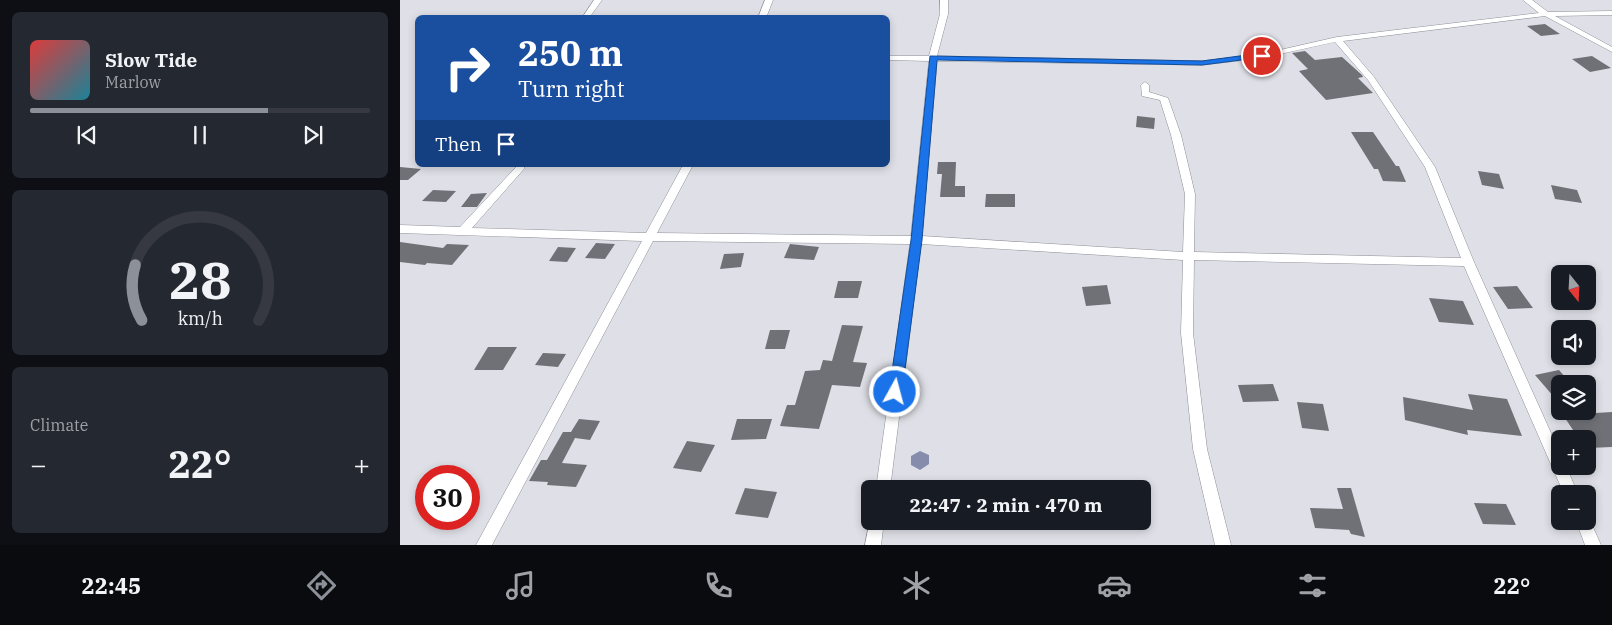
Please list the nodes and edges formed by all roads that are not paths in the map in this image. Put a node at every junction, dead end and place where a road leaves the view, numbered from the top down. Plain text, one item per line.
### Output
1 (598, 0) edge
2 (769, 0) edge
3 (944, 0) edge
4 (1527, 0) edge
5 (1612, 13) edge
6 (1546, 14) junction
7 (588, 15) edge
8 (763, 15) edge
9 (1337, 39) junction
10 (1612, 50) edge
11 (890, 58) edge
12 (933, 58) junction
13 (1145, 86) dead end
14 (687, 167) edge
15 (520, 168) dead end
16 (400, 229) edge
17 (463, 231) junction
18 (651, 237) junction
19 (916, 240) junction
20 (1189, 256) junction
21 (1468, 262) junction
22 (884, 480) edge
23 (1567, 485) edge
24 (875, 530) edge
25 (1587, 530) edge
26 (484, 545) edge
27 (872, 545) edge
28 (1223, 545) edge
29 (1594, 545) edge

1 - 7 street
2 - 8 street
3 - 12 street
4 - 6 street
5 - 6 street
6 - 9 street
6 - 10 street
9 - 12 street
9 - 21 street
11 - 12 street
12 - 19 street
13 - 20 street
14 - 18 street
15 - 17 street
16 - 17 street
17 - 18 street
18 - 19 street
18 - 26 street
19 - 20 street
19 - 22 street
20 - 21 street
20 - 28 street
21 - 23 street
24 - 27 street
25 - 29 street

